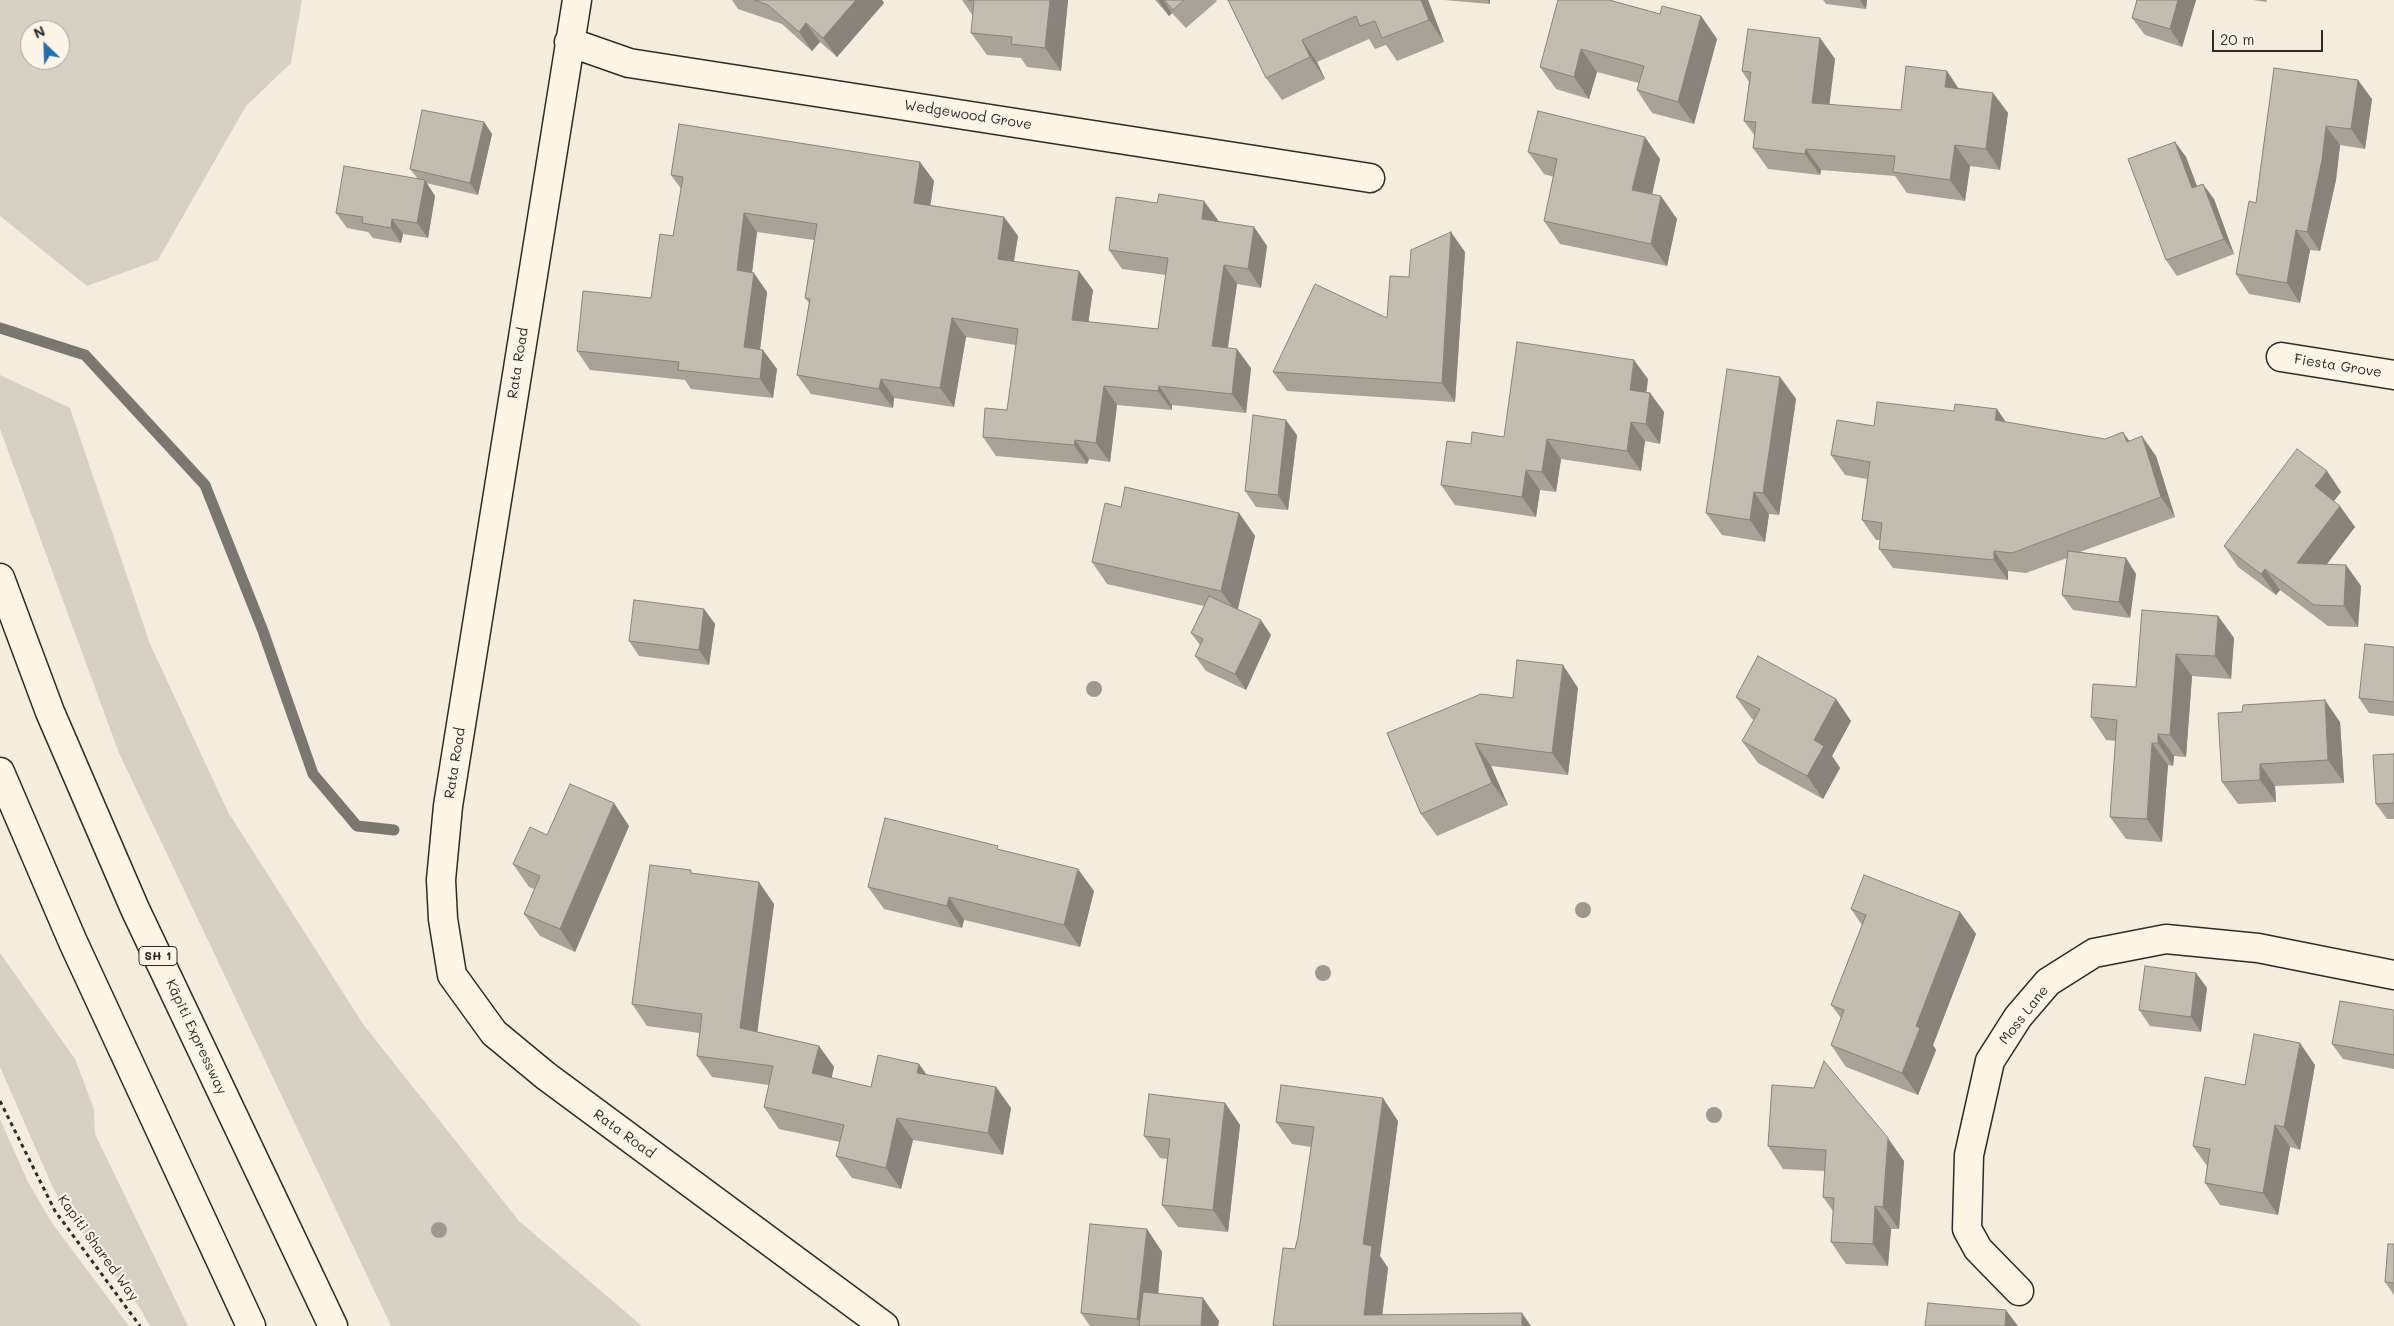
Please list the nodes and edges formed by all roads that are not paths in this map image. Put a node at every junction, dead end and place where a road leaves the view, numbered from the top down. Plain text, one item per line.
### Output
1 (577, 0) edge
2 (569, 42) junction
3 (1370, 178) dead end
4 (2281, 357) dead end
5 (2394, 375) edge
6 (0, 578) edge
7 (0, 772) edge
8 (2394, 975) edge
9 (2019, 1291) dead end
10 (251, 1326) edge
11 (333, 1326) edge
12 (884, 1326) edge

1 - 2 main road, Rata Road
2 - 3 main road, Wedgewood Grove
2 - 12 main road, Rata Road
4 - 5 main road, Fiesta Grove
6 - 11 main road, Kāpiti Expressway / SH 1
7 - 10 main road
8 - 9 main road, Moss Lane

